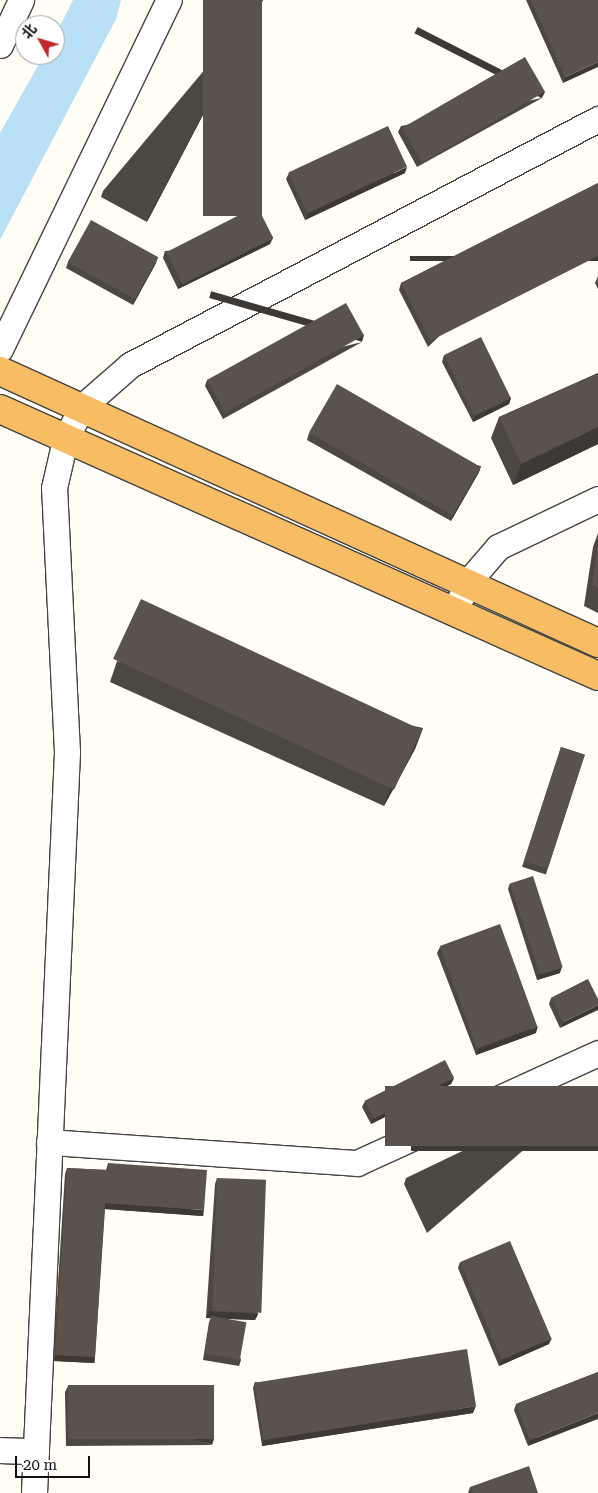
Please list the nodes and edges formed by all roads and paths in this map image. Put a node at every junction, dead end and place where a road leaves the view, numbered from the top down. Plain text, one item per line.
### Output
1 (21, 0) edge
2 (168, 0) edge
3 (0, 45) edge
4 (598, 120) edge
5 (0, 349) edge
6 (0, 372) edge
7 (82, 407) junction
8 (0, 409) edge
9 (66, 440) junction
10 (598, 499) edge
11 (467, 583) junction
12 (455, 611) junction
13 (598, 643) edge
14 (598, 676) edge
15 (598, 1053) edge
16 (49, 1142) junction
17 (0, 1450) edge
18 (36, 1451) junction
19 (34, 1493) edge

1 - 3 street
2 - 5 street
4 - 7 street
6 - 7 highway
7 - 9 street
7 - 11 highway
8 - 9 highway
9 - 12 highway
9 - 16 street
10 - 11 street
11 - 12 street
11 - 13 highway
12 - 14 highway
15 - 16 street
16 - 18 street
17 - 18 street
18 - 19 street

